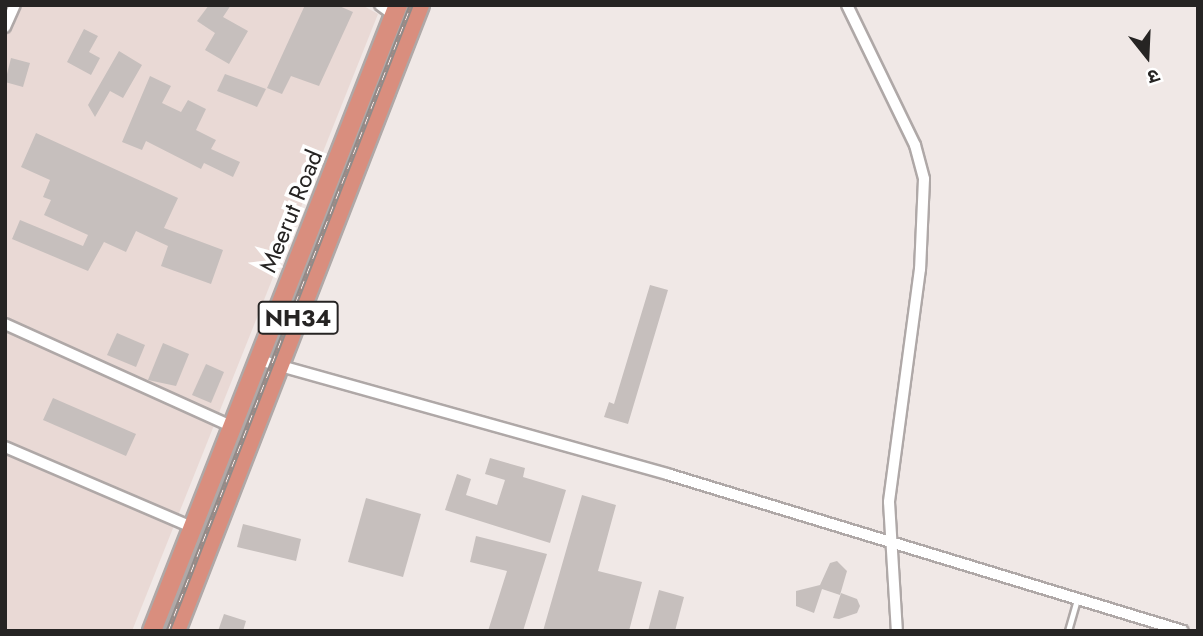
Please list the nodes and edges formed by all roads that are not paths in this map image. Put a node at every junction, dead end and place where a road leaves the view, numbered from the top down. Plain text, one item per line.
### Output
1 (15, 5) edge
2 (420, 5) edge
3 (847, 5) edge
4 (391, 8) edge
5 (5, 27) edge
6 (5, 324) edge
7 (259, 360) junction
8 (279, 366) junction
9 (233, 427) junction
10 (5, 447) edge
11 (195, 528) junction
12 (889, 540) junction
13 (1077, 599) junction
14 (155, 624) edge
15 (177, 627) edge
16 (897, 631) edge
17 (1068, 631) edge
18 (1183, 631) edge

1 - 5 street
2 - 8 highway, Meerut Road / NH34
3 - 12 street
4 - 7 highway, Meerut Road / NH34
6 - 9 street
7 - 8 street
7 - 9 highway, Meerut Road / NH34
8 - 12 street
8 - 15 highway, Meerut Road / NH34
9 - 11 highway, Meerut Road / NH34
10 - 11 street
11 - 14 highway, Meerut Road / NH34
12 - 13 street
12 - 16 street
13 - 17 lane
13 - 18 street
14 - 15 highway

